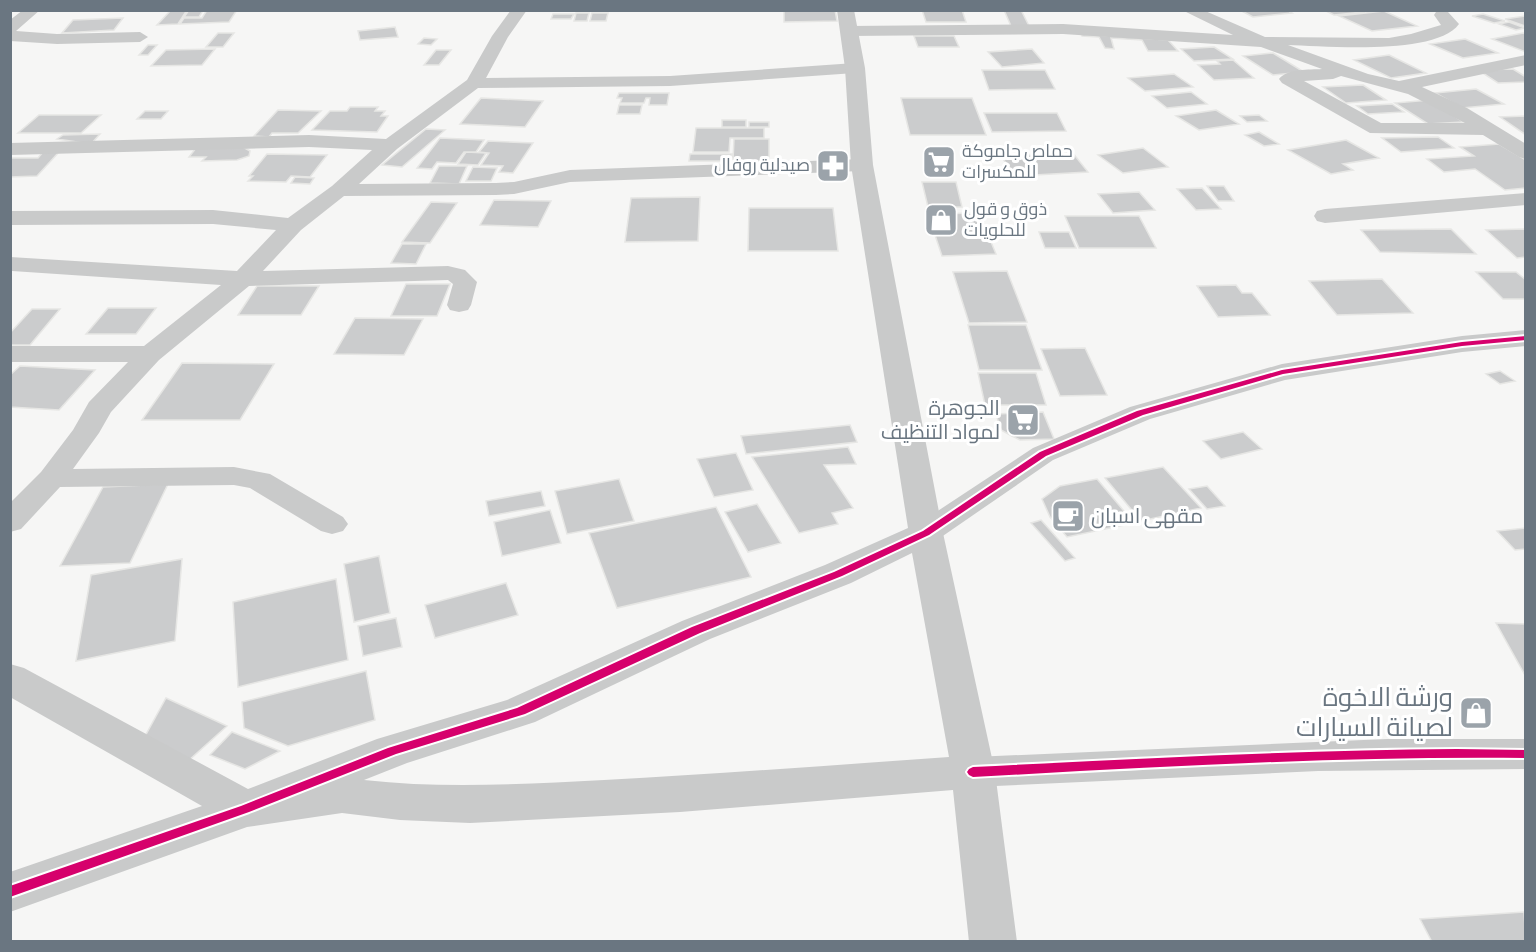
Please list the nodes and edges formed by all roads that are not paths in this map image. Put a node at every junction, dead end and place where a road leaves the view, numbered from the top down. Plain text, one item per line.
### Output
1 (33, 10) edge
2 (520, 10) edge
3 (1190, 10) edge
4 (1443, 15) dead end
5 (847, 21) edge
6 (140, 37) dead end
7 (13, 38) edge
8 (1263, 42) junction
9 (1526, 60) edge
10 (855, 68) junction
11 (1363, 78) junction
12 (474, 83) junction
13 (1401, 86) junction
14 (1488, 129) junction
15 (390, 145) junction
16 (10, 148) edge
17 (1526, 153) edge
18 (862, 165) junction
19 (339, 190) junction
20 (1526, 199) edge
21 (1325, 216) dead end
22 (10, 218) edge
23 (293, 225) junction
24 (12, 264) dead end
25 (243, 279) junction
26 (459, 305) dead end
27 (1526, 338) edge
28 (10, 354) edge
29 (150, 354) junction
30 (52, 478) junction
31 (10, 522) edge
32 (332, 524) dead end
33 (926, 533) junction
34 (10, 678) edge
35 (1526, 754) edge
36 (973, 772) junction
37 (245, 809) junction
38 (10, 892) edge
39 (993, 942) edge

1 - 7 street
2 - 12 street
3 - 8 street
4 - 8 street
5 - 8 street
5 - 10 street
6 - 7 street
8 - 11 street
9 - 13 street
10 - 12 street
10 - 18 street
11 - 13 street
11 - 14 street
12 - 15 street
13 - 14 street
14 - 17 street
15 - 16 street
15 - 19 street
18 - 19 street
18 - 33 street
19 - 23 street
20 - 21 street
22 - 23 street
23 - 25 street
24 - 25 street
25 - 26 street
25 - 29 street
27 - 33 street
28 - 29 street
29 - 30 street
30 - 31 street
30 - 32 street
33 - 36 street
33 - 37 street
34 - 37 street
35 - 36 street
36 - 37 street
36 - 39 street
37 - 38 street

